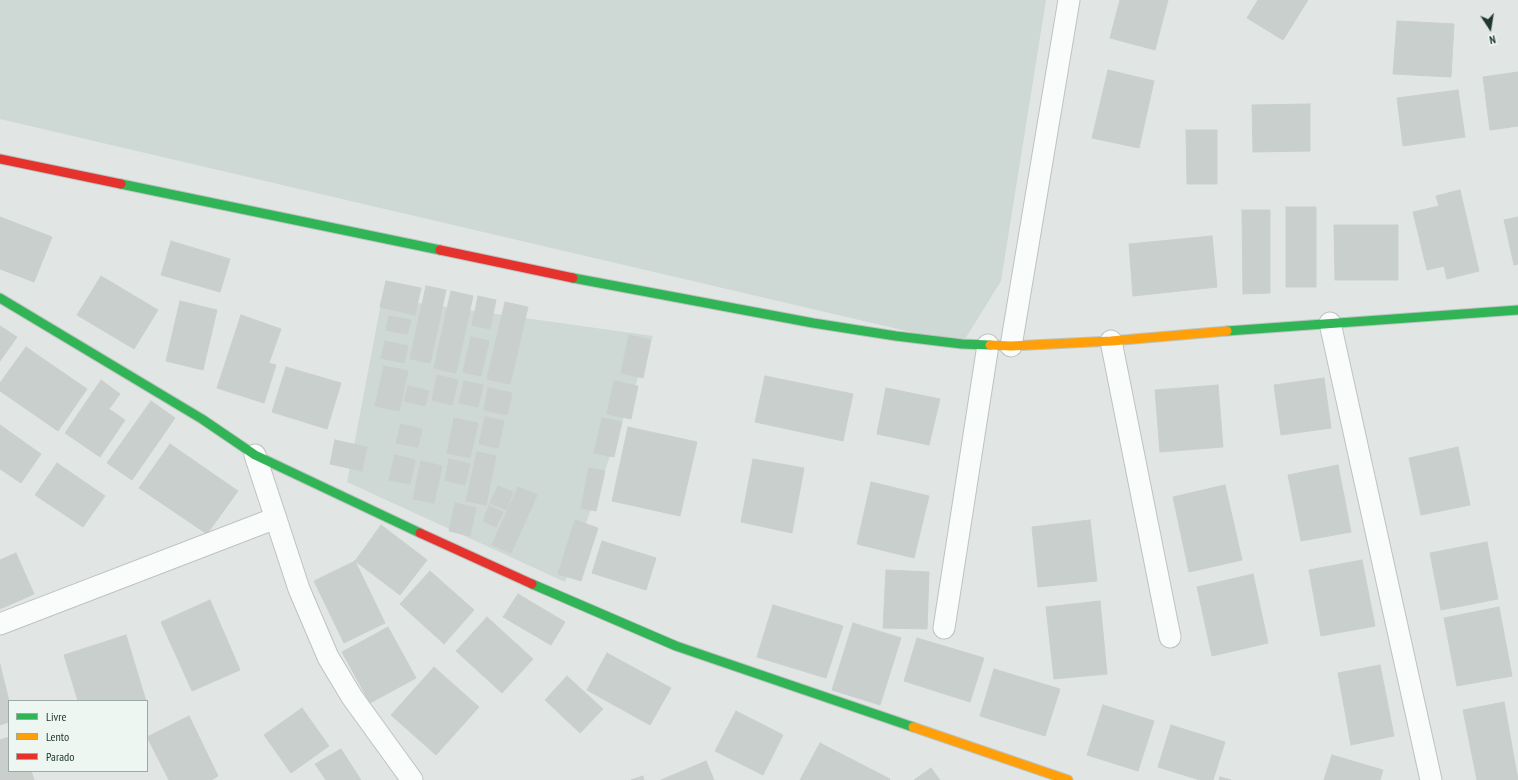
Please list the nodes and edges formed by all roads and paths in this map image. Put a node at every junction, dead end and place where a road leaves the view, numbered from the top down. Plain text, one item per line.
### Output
1 (1069, 0) edge
2 (0, 158) edge
3 (0, 298) edge
4 (1518, 310) edge
5 (1330, 323) junction
6 (1110, 341) junction
7 (988, 345) junction
8 (1011, 346) junction
9 (255, 455) junction
10 (276, 518) junction
11 (0, 624) edge
12 (944, 628) dead end
13 (1170, 637) dead end
14 (412, 780) edge
15 (1068, 780) edge
16 (1431, 780) edge

1 - 8 street
2 - 7 street
3 - 9 street
4 - 5 street
5 - 6 street
5 - 16 street
6 - 8 street
6 - 13 street
7 - 8 street
7 - 12 street
9 - 10 street
9 - 15 street
10 - 11 street
10 - 14 street

